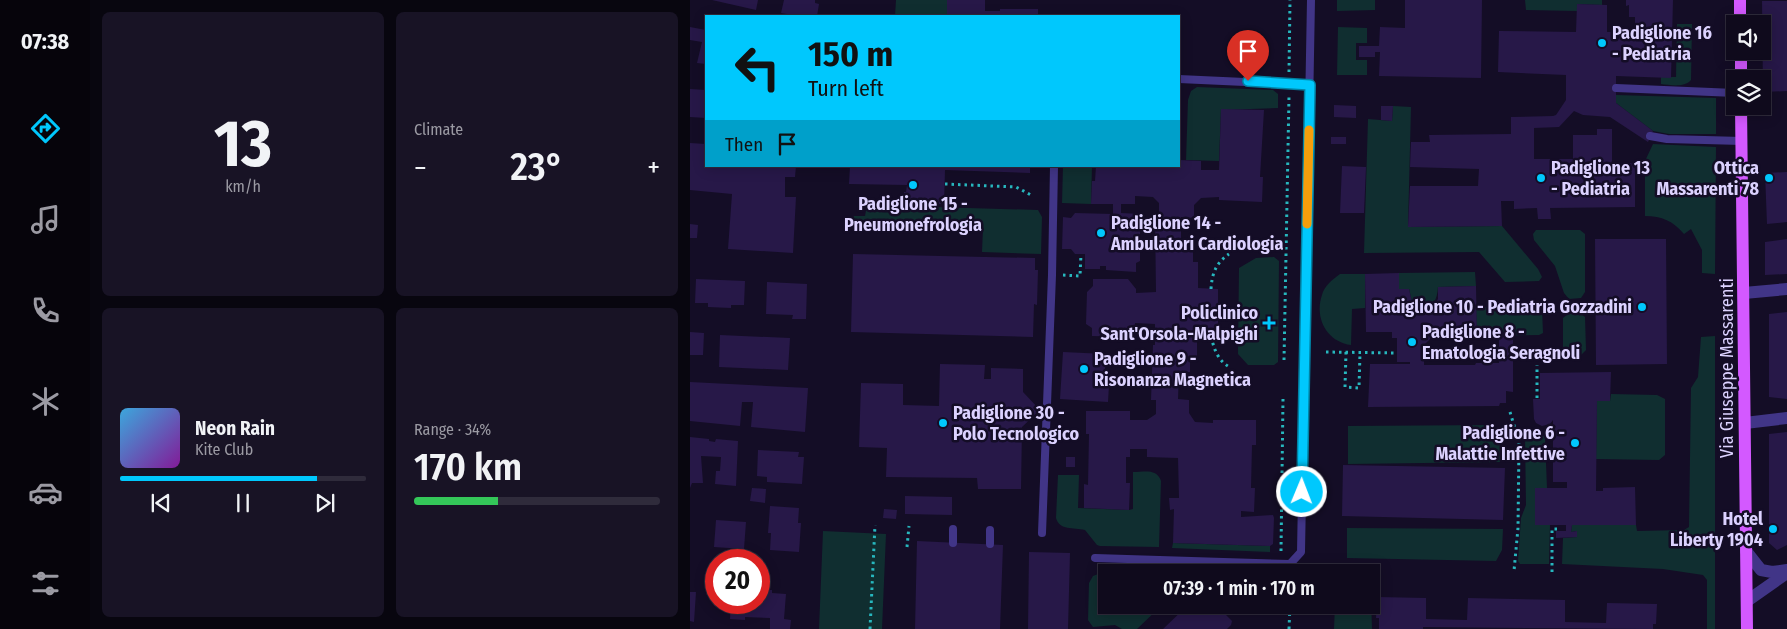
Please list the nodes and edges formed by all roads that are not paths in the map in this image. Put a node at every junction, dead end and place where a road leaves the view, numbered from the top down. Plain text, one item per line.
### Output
1 (1311, 0) edge
2 (1740, 0) edge
3 (1740, 15) edge
4 (1180, 79) edge
5 (1310, 85) junction
6 (1616, 88) dead end
7 (1726, 93) edge
8 (1741, 115) edge
9 (1650, 136) dead end
10 (1742, 141) junction
11 (1054, 167) edge
12 (1787, 288) edge
13 (1744, 293) junction
14 (1787, 418) edge
15 (1745, 423) junction
16 (953, 529) dead end
17 (990, 530) dead end
18 (1042, 532) dead end
19 (953, 543) dead end
20 (990, 544) dead end
21 (1746, 550) junction
22 (1095, 558) dead end
23 (1787, 571) edge
24 (1746, 601) junction
25 (1747, 629) edge

1 - 5 lane
2 - 3 main road
4 - 5 lane
5 - 22 lane
6 - 7 lane
8 - 10 main road, Via Giuseppe Massarenti
9 - 10 lane
10 - 13 main road, Via Giuseppe Massarenti
11 - 18 lane
12 - 13 street
13 - 15 main road, Via Giuseppe Massarenti
14 - 15 street
15 - 21 main road, Via Giuseppe Massarenti
16 - 19 lane
17 - 20 lane
21 - 23 street
21 - 24 main road, Via Giuseppe Massarenti
23 - 24 street
24 - 25 main road, Via Giuseppe Massarenti

